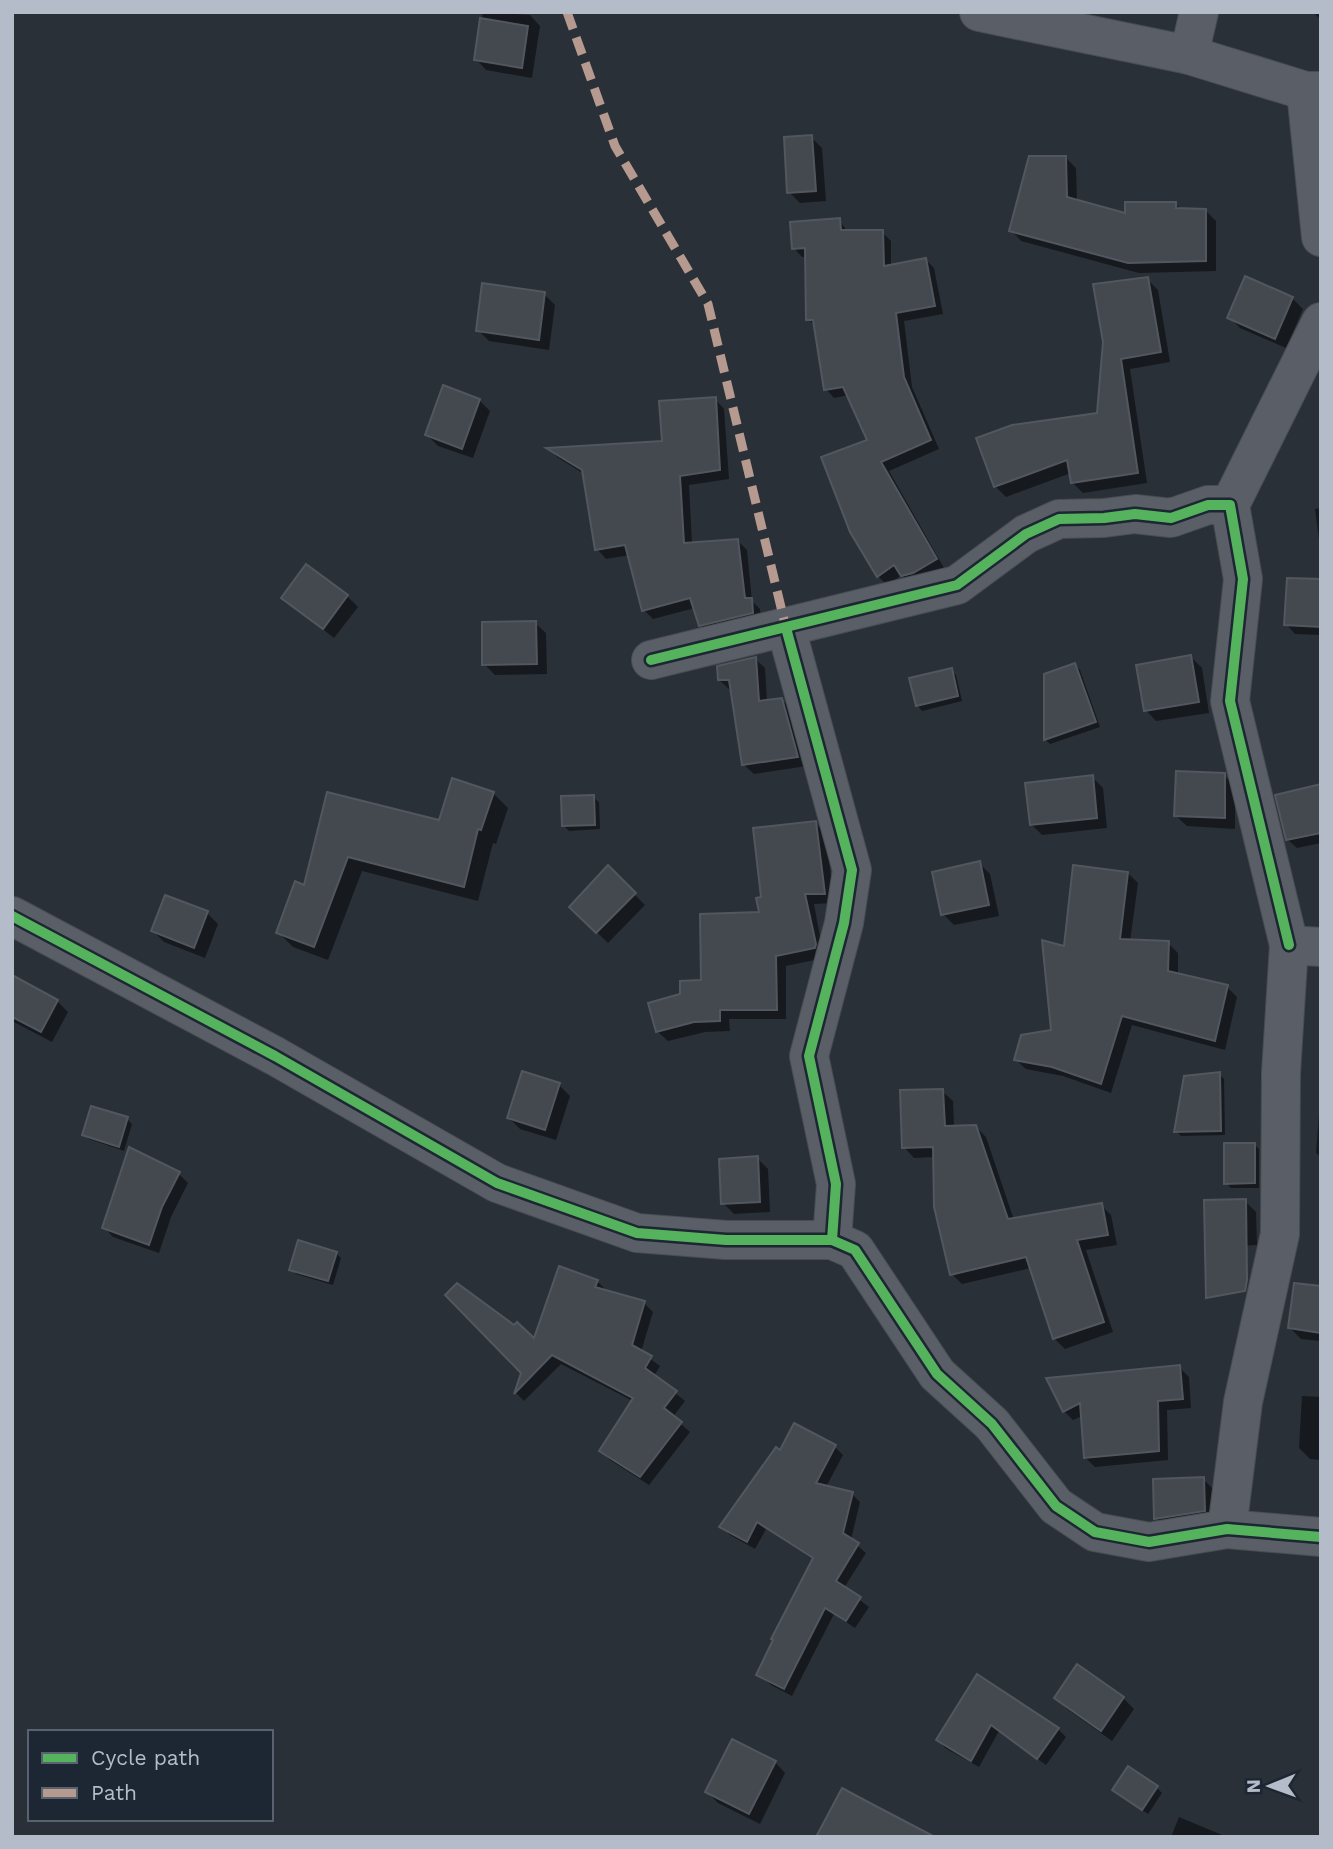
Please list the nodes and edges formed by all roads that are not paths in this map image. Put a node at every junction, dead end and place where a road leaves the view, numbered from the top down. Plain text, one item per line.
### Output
1 (979, 12) edge
2 (1199, 12) edge
3 (1189, 55) junction
4 (1313, 91) edge
5 (1321, 237) edge
6 (1321, 322) edge
7 (1230, 505) junction
8 (786, 628) junction
9 (651, 660) dead end
10 (12, 916) edge
11 (1305, 946) edge
12 (832, 1240) junction
13 (1227, 1529) junction
14 (1321, 1537) edge

1 - 3 street
2 - 3 street
3 - 4 street
4 - 5 street
6 - 7 street
7 - 8 street
7 - 11 street
8 - 9 street
8 - 12 street
10 - 12 street
11 - 13 street
12 - 13 street
13 - 14 street

